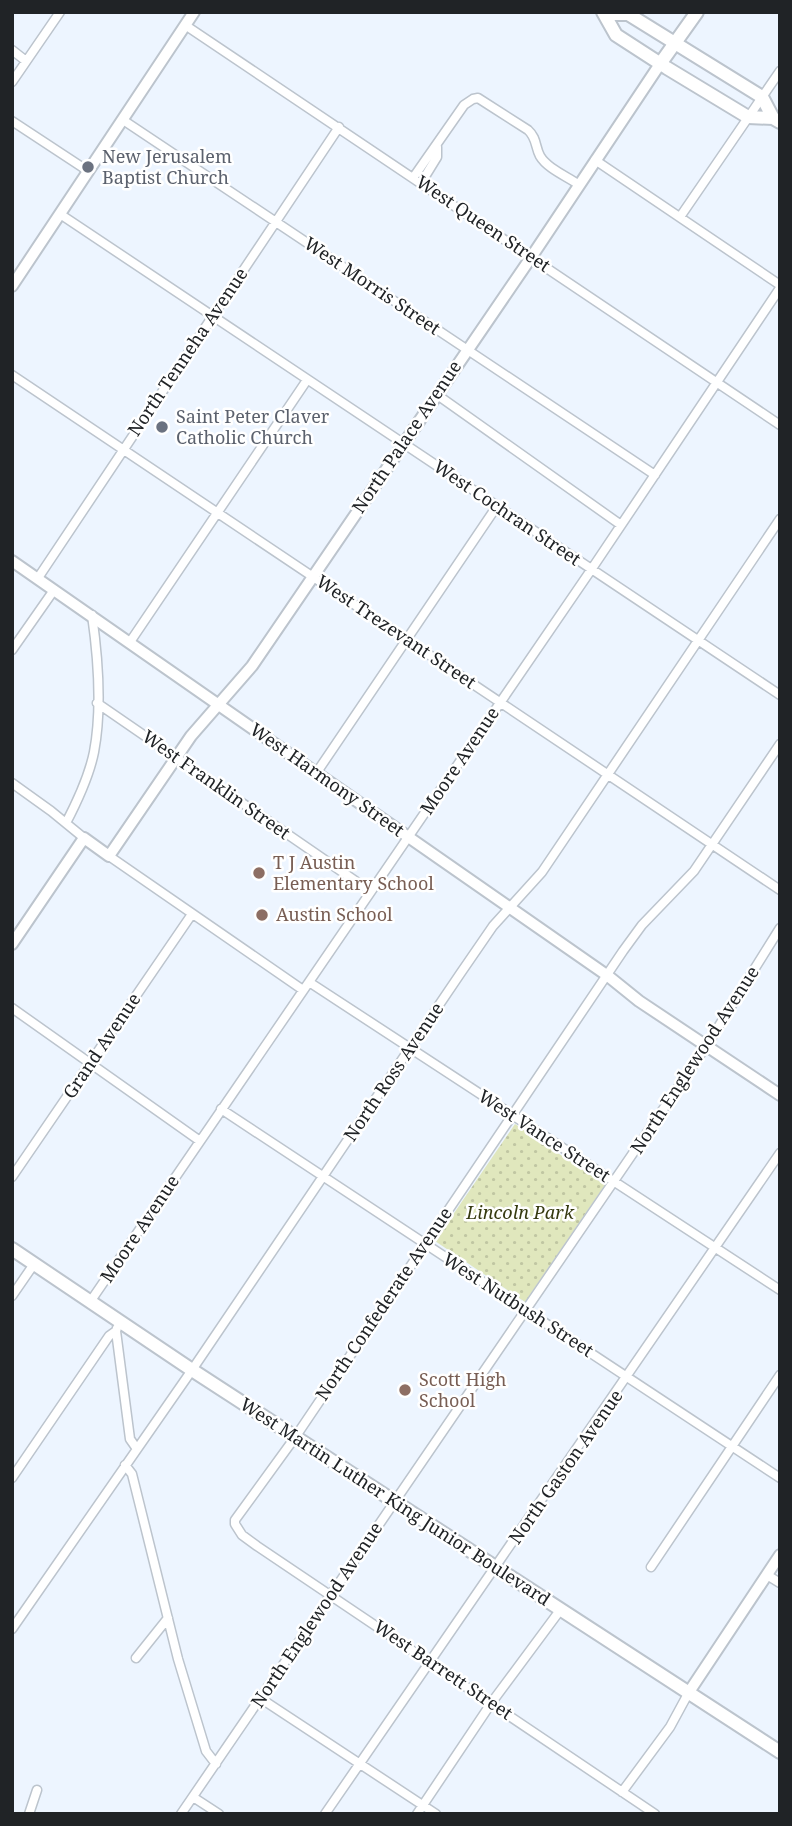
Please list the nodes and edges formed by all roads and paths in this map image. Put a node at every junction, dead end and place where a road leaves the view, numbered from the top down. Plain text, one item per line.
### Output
1 (60, 12) edge
2 (194, 12) edge
3 (696, 12) edge
4 (604, 13) edge
5 (185, 25) junction
6 (673, 44) junction
7 (12, 50) edge
8 (26, 61) junction
9 (660, 64) junction
10 (780, 71) edge
11 (12, 82) edge
12 (762, 97) junction
13 (748, 117) junction
14 (123, 120) junction
15 (777, 120) edge
16 (12, 121) edge
17 (339, 127) junction
18 (595, 160) junction
19 (88, 172) junction
20 (417, 180) junction
21 (578, 184) junction
22 (60, 214) junction
23 (680, 217) junction
24 (276, 222) junction
25 (532, 256) junction
26 (12, 286) edge
27 (780, 286) edge
28 (212, 318) junction
29 (467, 349) junction
30 (12, 375) edge
31 (307, 380) junction
32 (717, 381) junction
33 (436, 394) junction
34 (780, 425) edge
35 (402, 443) junction
36 (122, 449) junction
37 (655, 475) junction
38 (497, 506) junction
39 (219, 513) junction
40 (780, 519) edge
41 (621, 525) junction
42 (12, 561) edge
43 (591, 570) junction
44 (313, 576) junction
45 (38, 578) junction
46 (54, 590) junction
47 (92, 615) junction
48 (407, 639) junction
49 (698, 641) junction
50 (130, 642) junction
51 (12, 650) edge
52 (780, 695) edge
53 (500, 702) junction
54 (97, 703) junction
55 (218, 704) junction
56 (780, 744) edge
57 (176, 756) junction
58 (317, 772) junction
59 (606, 775) junction
60 (12, 783) edge
61 (66, 823) junction
62 (84, 838) junction
63 (408, 838) junction
64 (711, 846) junction
65 (109, 856) junction
66 (780, 890) edge
67 (370, 891) junction
68 (509, 909) junction
69 (192, 914) junction
70 (780, 928) edge
71 (12, 944) edge
72 (607, 976) junction
73 (309, 982) junction
74 (303, 990) junction
75 (12, 1008) edge
76 (706, 1045) junction
77 (411, 1048) junction
78 (91, 1063) junction
79 (780, 1094) edge
80 (221, 1109) junction
81 (512, 1115) junction
82 (200, 1141) junction
83 (780, 1153) edge
84 (12, 1177) edge
85 (322, 1178) junction
86 (614, 1182) junction
87 (423, 1244) junction
88 (715, 1247) junction
89 (12, 1249) edge
90 (34, 1264) junction
91 (780, 1290) edge
92 (12, 1296) edge
93 (90, 1302) junction
94 (526, 1311) junction
95 (118, 1327) junction
96 (192, 1370) junction
97 (780, 1375) edge
98 (627, 1377) junction
99 (296, 1436) junction
100 (733, 1447) junction
101 (136, 1449) junction
102 (125, 1465) junction
103 (12, 1478) edge
104 (780, 1478) edge
105 (396, 1501) junction
106 (234, 1524) joint
107 (780, 1555) edge
108 (497, 1567) junction
109 (651, 1567) dead end
110 (767, 1575) junction
111 (780, 1583) edge
112 (329, 1595) junction
113 (561, 1609) junction
114 (169, 1618) junction
115 (12, 1629) edge
116 (136, 1658) dead end
117 (430, 1661) junction
118 (689, 1692) junction
119 (260, 1698) junction
120 (492, 1702) junction
121 (780, 1752) edge
122 (216, 1763) junction
123 (360, 1763) junction
124 (37, 1790) dead end
125 (622, 1792) junction
126 (193, 1797) junction
127 (423, 1805) junction
128 (29, 1814) edge
129 (181, 1814) edge
130 (219, 1814) edge
131 (325, 1814) edge
132 (417, 1814) edge
133 (436, 1814) edge
134 (655, 1814) edge

1 - 8 street
2 - 5 street
3 - 6 main road, North Palace Avenue
4 - 6 main road
4 - 9 main road
5 - 14 street
5 - 17 street, West Queen Street
6 - 9 main road, North Palace Avenue
6 - 12 main road
7 - 8 street
8 - 11 street
9 - 13 main road
9 - 18 street, North Palace Avenue
10 - 12 street
12 - 13 street
12 - 15 main road
13 - 15 main road
13 - 23 street
14 - 19 street
14 - 24 street, West Morris Street
16 - 19 street
17 - 20 street, West Queen Street
17 - 24 street, North Tenneha Avenue
18 - 21 street, North Palace Avenue
18 - 23 street
19 - 22 street
20 - 21 street
20 - 25 street, West Queen Street
21 - 25 street, North Palace Avenue
22 - 26 street
22 - 28 street, West Cochran Street
23 - 27 street
24 - 28 street, North Tenneha Avenue
24 - 29 street, West Morris Street
25 - 29 street, North Palace Avenue
25 - 32 street, West Queen Street
27 - 32 street, Moore Avenue
28 - 31 street, West Cochran Street
28 - 36 street, North Tenneha Avenue
29 - 33 street, North Palace Avenue
29 - 37 street, West Morris Street
30 - 36 street, West Trezevant Street
31 - 35 street, West Cochran Street
31 - 39 street
32 - 34 street, West Queen Street
32 - 37 street, Moore Avenue
33 - 35 street, North Palace Avenue
33 - 41 street
35 - 38 street, West Cochran Street
35 - 44 street, North Palace Avenue
36 - 39 street, West Trezevant Street
36 - 45 street, North Tenneha Avenue
37 - 41 street, Moore Avenue
38 - 43 street, West Cochran Street
38 - 48 street
39 - 44 street, West Trezevant Street
39 - 50 street
40 - 49 street, North Ross Avenue
41 - 43 street, Moore Avenue
42 - 45 street, West Harmony Street
43 - 49 street, West Cochran Street
43 - 53 street, Moore Avenue
44 - 48 street, West Trezevant Street
44 - 55 street, North Palace Avenue
45 - 46 street, West Harmony Street
46 - 47 street, West Harmony Street
46 - 51 street
47 - 50 street, West Harmony Street
47 - 54 street
48 - 53 street, West Trezevant Street
48 - 58 street
49 - 52 street, West Cochran Street
49 - 59 street, North Ross Avenue
50 - 55 street, West Harmony Street
53 - 59 street, West Trezevant Street
53 - 63 street, Moore Avenue
54 - 57 street, West Franklin Street
54 - 61 street
55 - 57 street, North Palace Avenue
55 - 58 street, West Harmony Street
56 - 64 street, North Confederate Avenue
57 - 65 street, North Palace Avenue
57 - 67 street, West Franklin Street
58 - 63 street, West Harmony Street
59 - 64 street, West Trezevant Street
59 - 68 street, North Ross Avenue
60 - 61 street
61 - 62 street
62 - 65 street
62 - 71 street
63 - 67 street, Moore Avenue
63 - 68 street, West Harmony Street
64 - 66 street, West Trezevant Street
64 - 72 street, North Confederate Avenue
65 - 69 street
67 - 73 street, Moore Avenue
68 - 72 street, West Harmony Street
68 - 77 street, North Ross Avenue
69 - 74 street
69 - 78 street, Grand Avenue
70 - 76 street, North Englewood Avenue
72 - 76 street, West Harmony Street
72 - 81 street, North Confederate Avenue
73 - 74 street, Moore Avenue
73 - 77 street, West Vance Street
74 - 80 street, Moore Avenue
75 - 78 street
76 - 79 street, West Harmony Street
76 - 86 street, North Englewood Avenue
77 - 81 street, West Vance Street
77 - 85 street, North Ross Avenue
78 - 82 street
78 - 84 street, Grand Avenue
80 - 82 street, Moore Avenue
80 - 85 street, West Nutbush Street
81 - 86 street, West Vance Street
81 - 87 street, North Confederate Avenue
82 - 93 street, Moore Avenue
83 - 88 street, North Gaston Avenue
85 - 87 street, West Nutbush Street
85 - 96 street, North Ross Avenue
86 - 88 street, West Vance Street
86 - 94 street, North Englewood Avenue
87 - 94 street, West Nutbush Street
87 - 99 street, North Confederate Avenue
88 - 91 street, West Vance Street
88 - 98 street, North Gaston Avenue
89 - 90 main road, West Martin Luther King Junior Boulevard
90 - 92 street
90 - 93 main road, West Martin Luther King Junior Boulevard
93 - 95 main road, West Martin Luther King Junior Boulevard
94 - 98 street, West Nutbush Street
94 - 105 street, North Englewood Avenue
95 - 96 main road, West Martin Luther King Junior Boulevard
95 - 101 street
95 - 103 street
96 - 99 main road, West Martin Luther King Junior Boulevard
96 - 101 street, North Ross Avenue
97 - 100 street
98 - 100 street, West Nutbush Street
98 - 108 street, North Gaston Avenue
99 - 105 main road, West Martin Luther King Junior Boulevard
99 - 106 street, North Confederate Avenue
100 - 104 street, West Nutbush Street
100 - 109 street
101 - 102 street, North Ross Avenue
102 - 114 street
102 - 115 street, North Ross Avenue
105 - 108 main road, West Martin Luther King Junior Boulevard
105 - 112 street, North Englewood Avenue
106 - 112 street, West Barrett Street
107 - 110 street
108 - 113 main road, West Martin Luther King Junior Boulevard
108 - 117 street, North Gaston Avenue
110 - 111 street
110 - 118 street
112 - 117 street, West Barrett Street
112 - 119 street, North Englewood Avenue
113 - 118 main road, West Martin Luther King Junior Boulevard
113 - 120 street
114 - 116 street
114 - 122 street
117 - 120 street, West Barrett Street
117 - 123 street, North Gaston Avenue
118 - 121 main road, West Martin Luther King Junior Boulevard
118 - 125 street
119 - 122 street, North Englewood Avenue
119 - 123 street
120 - 125 street, West Barrett Street
120 - 127 street
122 - 126 street, North Englewood Avenue
123 - 127 street
123 - 131 street, North Gaston Avenue
124 - 128 street
125 - 134 street, West Barrett Street
126 - 129 street, North Englewood Avenue
126 - 130 street
127 - 132 street
127 - 133 street

